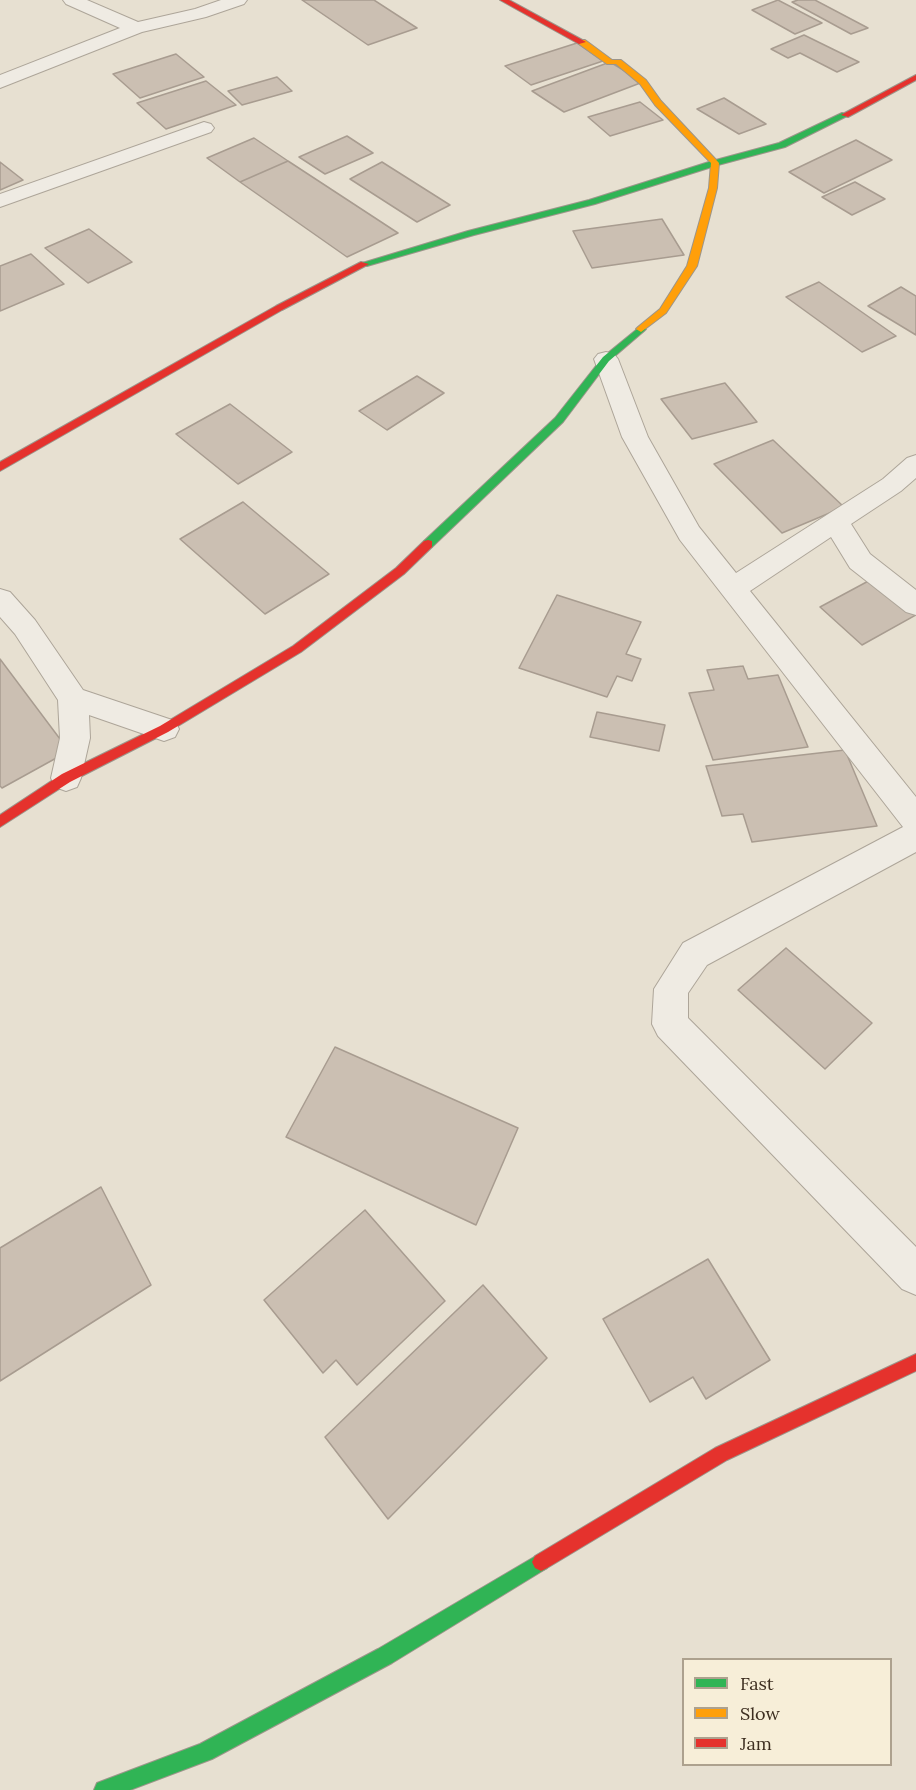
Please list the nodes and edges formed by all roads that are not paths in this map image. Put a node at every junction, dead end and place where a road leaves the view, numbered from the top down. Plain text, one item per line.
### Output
1 (72, 0) edge
2 (238, 0) edge
3 (504, 0) edge
4 (136, 28) junction
5 (916, 77) edge
6 (0, 82) edge
7 (204, 128) dead end
8 (715, 163) junction
9 (0, 201) edge
10 (606, 359) junction
11 (916, 464) edge
12 (0, 467) edge
13 (835, 521) junction
14 (805, 541) junction
15 (860, 561) junction
16 (732, 589) junction
17 (0, 599) edge
18 (916, 605) edge
19 (73, 698) junction
20 (164, 729) junction
21 (66, 778) junction
22 (916, 820) edge
23 (0, 822) edge
24 (916, 836) edge
25 (916, 1275) edge
26 (916, 1362) edge
27 (104, 1790) edge

1 - 4 street
2 - 4 street
3 - 8 street
4 - 6 street
5 - 8 street
7 - 9 street
8 - 10 street
8 - 12 street
10 - 16 street
10 - 20 street
11 - 13 street
13 - 14 street
13 - 15 street
14 - 15 street
14 - 16 street
15 - 18 street
16 - 22 street
17 - 19 street
19 - 20 street
19 - 21 street
20 - 21 street
21 - 23 street
24 - 25 street
26 - 27 street

